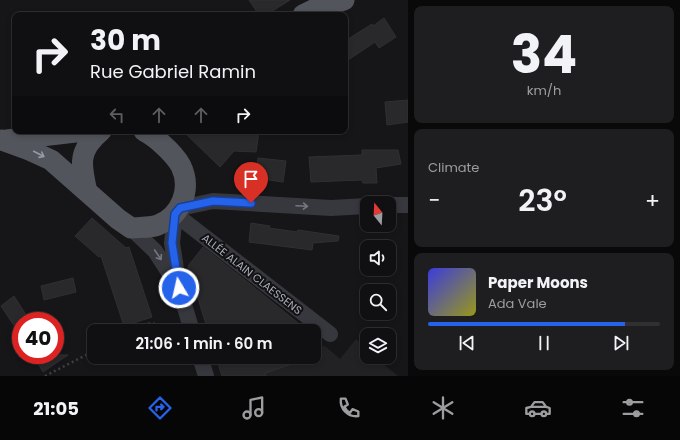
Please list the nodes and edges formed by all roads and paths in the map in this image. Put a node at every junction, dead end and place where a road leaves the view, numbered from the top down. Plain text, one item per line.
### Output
1 (344, 0) edge
2 (310, 8) edge
3 (56, 134) edge
4 (98, 134) edge
5 (151, 134) edge
6 (1, 140) edge
7 (87, 192) junction
8 (396, 205) edge
9 (408, 205) edge
10 (360, 206) edge
11 (177, 211) junction
12 (131, 228) junction
13 (179, 288) junction
14 (190, 324) edge
15 (330, 334) dead end
16 (87, 355) edge
17 (202, 364) edge
18 (45, 376) edge
19 (206, 376) edge

1 - 2 main road
3 - 6 main road
4 - 7 main road
5 - 11 main road
6 -> 7 main road
7 - 12 main road
8 - 9 street
11 -> 10 street
11 - 12 main road
11 - 13 street
11 - 15 street, ALLÉE ALAIN CLAESSENS
12 -> 13 street
13 - 14 street
16 - 18 path
17 - 19 street

